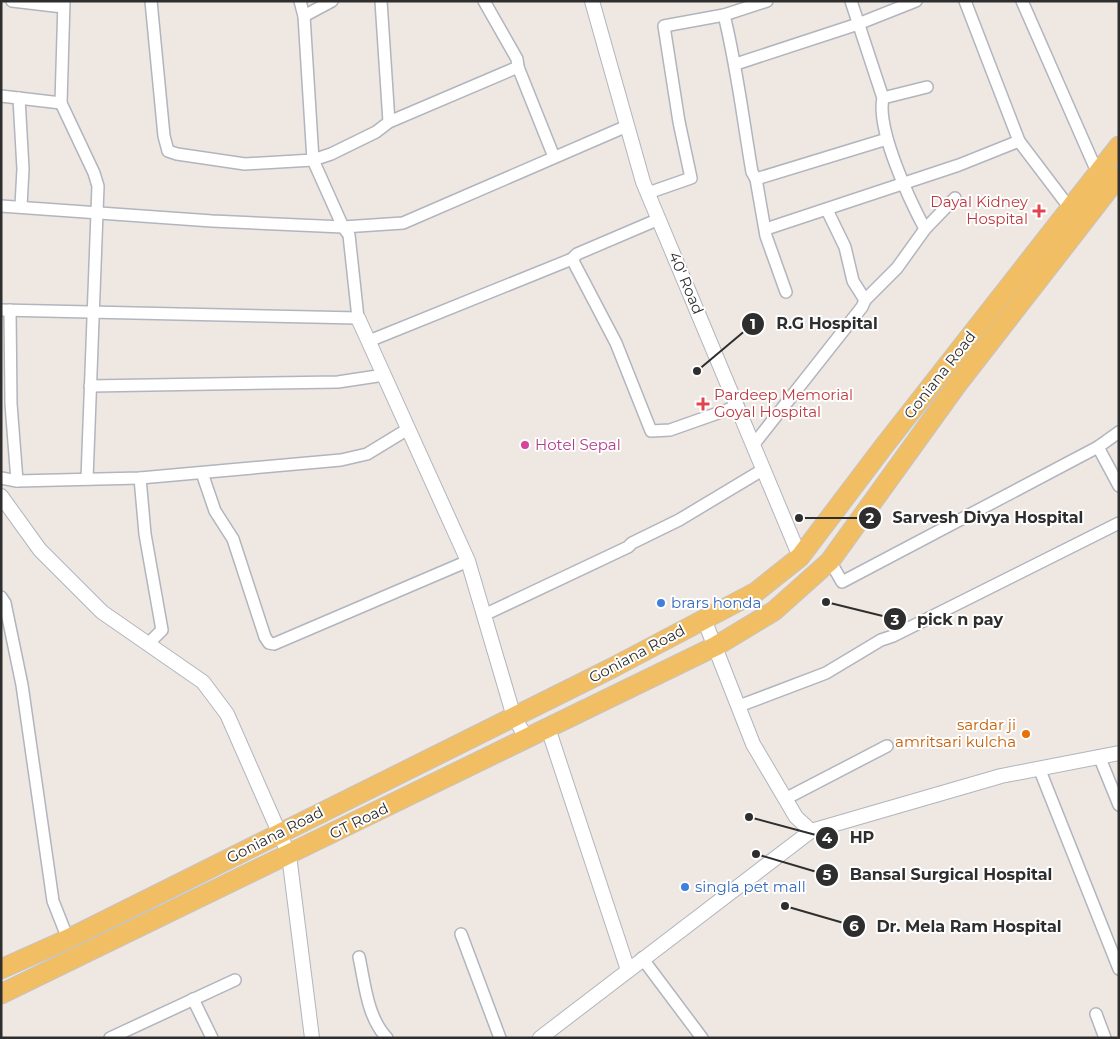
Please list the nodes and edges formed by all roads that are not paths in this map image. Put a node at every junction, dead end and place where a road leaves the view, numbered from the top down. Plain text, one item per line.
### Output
1 (12, 1) edge
2 (151, 1) edge
3 (300, 1) edge
4 (332, 1) edge
5 (381, 1) edge
6 (484, 1) edge
7 (592, 1) edge
8 (767, 1) edge
9 (851, 1) edge
10 (916, 1) edge
11 (965, 1) edge
12 (1022, 1) edge
13 (63, 4) edge
14 (744, 5) edge
15 (724, 15) junction
16 (304, 16) junction
17 (858, 24) junction
18 (736, 64) junction
19 (518, 67) junction
20 (927, 87) dead end
21 (1, 96) edge
22 (18, 98) junction
23 (883, 98) junction
24 (61, 103) junction
25 (389, 122) junction
26 (627, 126) junction
27 (887, 139) junction
28 (1019, 141) junction
29 (1119, 146) edge
30 (554, 157) junction
31 (313, 160) junction
32 (1098, 174) junction
33 (1119, 176) edge
34 (756, 179) junction
35 (904, 183) junction
36 (648, 193) junction
37 (956, 198) dead end
38 (1, 206) edge
39 (21, 206) junction
40 (827, 210) junction
41 (98, 212) junction
42 (1078, 214) junction
43 (659, 219) junction
44 (343, 227) junction
45 (766, 228) junction
46 (925, 229) junction
47 (572, 259) junction
48 (786, 292) dead end
49 (865, 300) junction
50 (6, 310) edge
51 (93, 312) junction
52 (358, 318) junction
53 (368, 341) junction
54 (384, 375) junction
55 (90, 386) junction
56 (738, 406) junction
57 (408, 429) junction
58 (1119, 432) edge
59 (754, 444) junction
60 (1098, 447) junction
61 (764, 469) junction
62 (202, 473) junction
63 (1, 478) edge
64 (140, 478) junction
65 (87, 479) junction
66 (17, 481) junction
67 (1119, 486) edge
68 (1, 496) edge
69 (1119, 523) edge
70 (800, 557) junction
71 (468, 561) junction
72 (830, 561) junction
73 (1, 597) edge
74 (484, 615) junction
75 (704, 619) junction
76 (148, 644) junction
77 (716, 646) junction
78 (739, 706) junction
79 (514, 717) junction
80 (548, 728) junction
81 (527, 739) junction
82 (887, 746) dead end
83 (1119, 753) edge
84 (1100, 756) junction
85 (1039, 768) junction
86 (785, 799) junction
87 (1119, 805) edge
88 (811, 831) junction
89 (279, 833) junction
90 (288, 855) junction
91 (461, 934) dead end
92 (68, 939) junction
93 (360, 957) dead end
94 (642, 958) junction
95 (1119, 969) edge
96 (1, 970) edge
97 (628, 970) junction
98 (235, 980) dead end
99 (1, 994) edge
100 (193, 999) junction
101 (1096, 1014) dead end
102 (135, 1026) junction
103 (110, 1038) edge
104 (140, 1038) edge
105 (212, 1038) edge
106 (312, 1038) edge
107 (387, 1038) edge
108 (500, 1038) edge
109 (540, 1038) edge
110 (702, 1038) edge
111 (1105, 1038) edge

1 - 13 street
2 - 31 street
3 - 16 street
4 - 16 street
5 - 25 street
6 - 19 street
7 - 26 street, 40' Road
8 - 14 street
9 - 17 street
10 - 17 street
11 - 28 street
12 - 32 street
13 - 24 street
14 - 15 street
15 - 18 street
15 - 36 street
16 - 31 street
17 - 18 street
17 - 23 street
18 - 34 street
19 - 25 street
19 - 30 street
20 - 23 street
21 - 22 street
22 - 24 street
22 - 39 street
23 - 27 street
24 - 41 street
25 - 31 street
26 - 30 street
26 - 36 street, 40' Road
27 - 34 street
27 - 35 street
28 - 35 street
28 - 42 street
29 - 32 main road, Goniana Road
30 - 44 street
31 - 44 street
32 - 42 main road, Goniana Road
33 - 42 main road, Goniana Road
34 - 45 street
35 - 40 street
35 - 46 street
36 - 43 street, 40' Road
37 - 46 street
38 - 39 street
39 - 41 street
40 - 45 street
40 - 49 street
41 - 44 street
41 - 51 street
42 - 70 main road, Goniana Road
42 - 72 main road, Goniana Road
43 - 47 street
43 - 56 street, 40' Road
44 - 52 street
45 - 48 street
46 - 49 street
47 - 53 street
47 - 56 street
49 - 59 street
50 - 51 street
50 - 66 street
51 - 52 street
51 - 55 street
52 - 53 street
53 - 54 street
54 - 55 street
54 - 57 street
55 - 65 street
56 - 59 street, 40' Road
57 - 62 street
57 - 71 street
58 - 60 street
59 - 61 street, 40' Road
60 - 67 street
60 - 72 street
61 - 70 street, 40' Road
61 - 74 street
62 - 64 street
62 - 71 street
63 - 66 street
64 - 65 street
64 - 76 street
65 - 66 street
68 - 76 street
69 - 78 street
70 - 75 main road, Goniana Road
71 - 74 street
72 - 77 main road, Goniana Road
73 - 92 street
74 - 79 street
75 - 77 street
75 - 79 main road, Goniana Road
76 - 89 street
77 - 78 street
77 - 80 main road, GT Road
78 - 86 street
79 - 81 street
79 - 89 main road, Goniana Road
80 - 81 main road, GT Road
80 - 97 street
81 - 90 main road, GT Road
82 - 86 street
83 - 84 street
84 - 85 street
84 - 87 street
85 - 88 street
85 - 95 street
86 - 88 street
88 - 94 street
89 - 90 street
89 - 92 main road, Goniana Road
90 - 99 main road, GT Road
90 - 106 street
91 - 108 street
92 - 96 main road, Goniana Road
93 - 107 street
94 - 97 street
94 - 110 street
97 - 109 street
98 - 100 street
100 - 102 street
100 - 105 street
101 - 111 street
102 - 103 street
102 - 104 street

